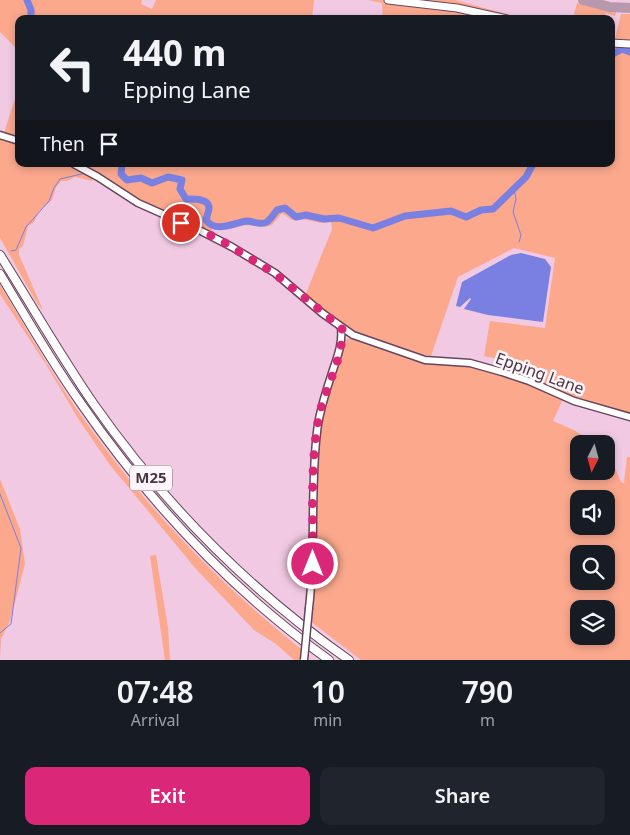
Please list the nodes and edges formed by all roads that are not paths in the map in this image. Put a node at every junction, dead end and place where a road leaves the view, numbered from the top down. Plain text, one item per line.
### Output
1 (388, 0) edge
2 (489, 15) edge
3 (615, 43) edge
4 (630, 44) edge
5 (0, 135) edge
6 (15, 140) edge
7 (80, 167) edge
8 (0, 255) edge
9 (0, 274) edge
10 (342, 328) junction
11 (353, 334) junction
12 (342, 341) junction
13 (630, 417) edge
14 (304, 660) edge
15 (329, 660) edge
16 (349, 660) edge

1 - 2 main road
3 - 4 main road
5 - 6 street
7 - 10 street, Epping Lane
8 - 16 highway, M25
9 - 15 highway, M25
10 - 11 street, Epping Lane
10 - 12 street
11 - 12 street
11 - 13 street, Epping Lane
12 - 14 street, bridge

